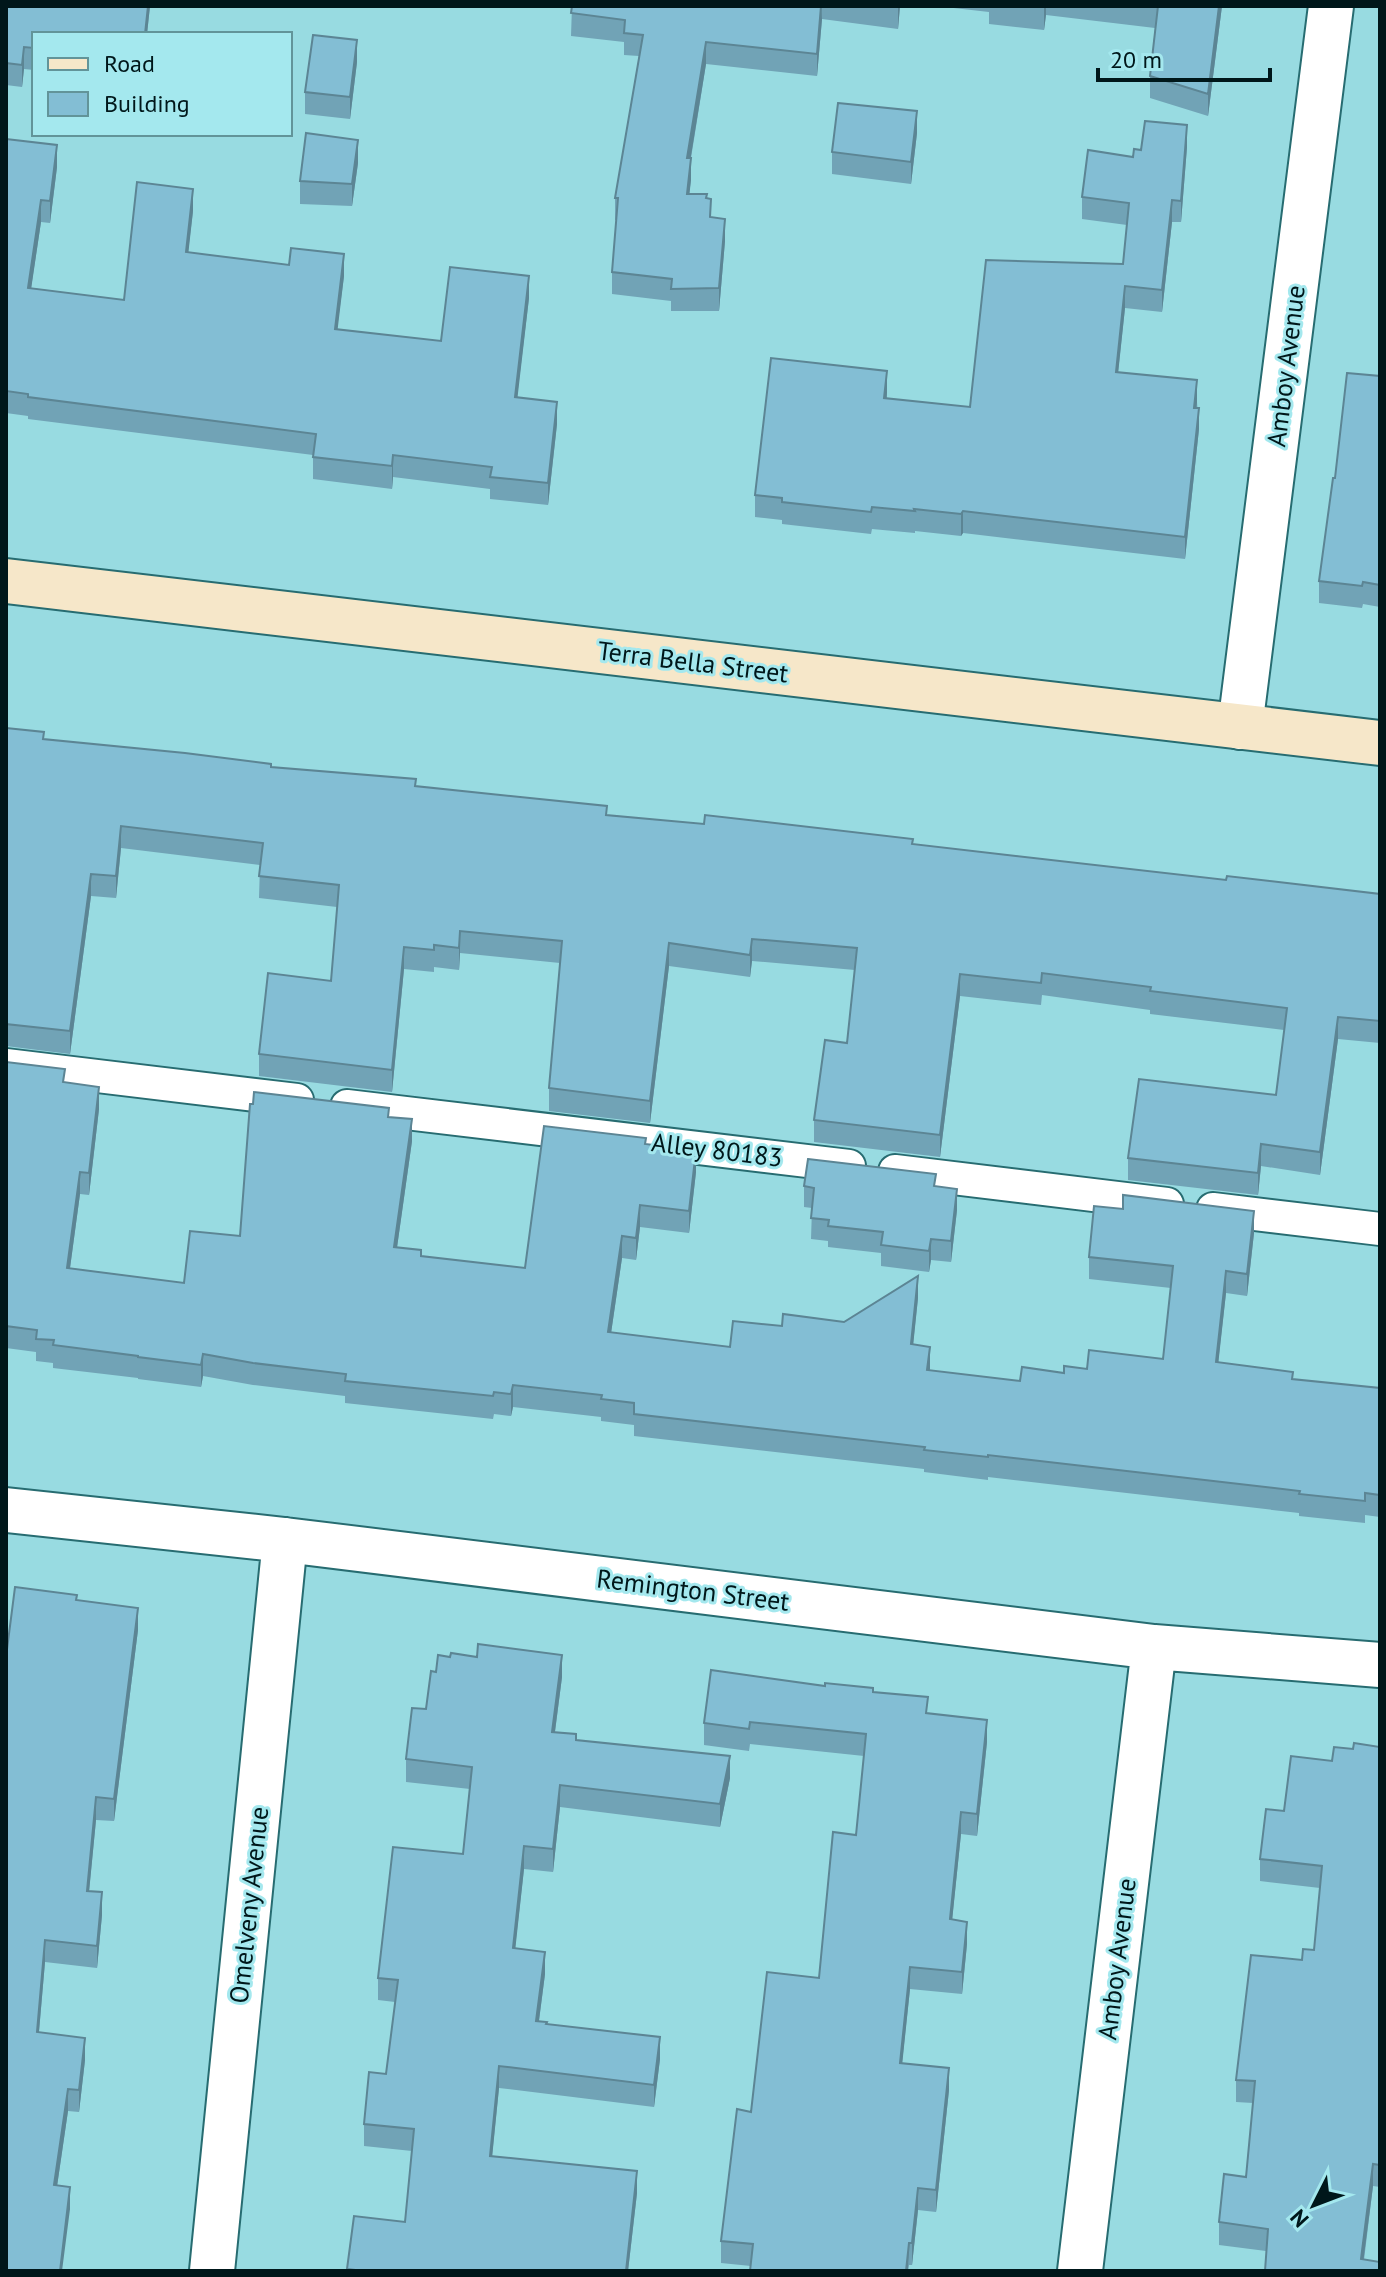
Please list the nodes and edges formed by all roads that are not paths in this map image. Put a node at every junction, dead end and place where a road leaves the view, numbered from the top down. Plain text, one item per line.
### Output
1 (1331, 6) edge
2 (6, 581) edge
3 (1240, 727) junction
4 (1380, 743) edge
5 (6, 1065) edge
6 (1380, 1229) edge
7 (6, 1510) edge
8 (285, 1540) junction
9 (1154, 1647) junction
10 (1380, 1665) edge
11 (212, 2271) edge
12 (1080, 2271) edge

1 - 3 street, Amboy Avenue
2 - 3 main road, Terra Bella Street
3 - 4 main road, Terra Bella Street
5 - 6 lane, Alley 80183
7 - 8 street, Remington Street
8 - 9 street, Remington Street
8 - 11 street, Omelveny Avenue
9 - 10 street, Remington Street
9 - 12 street, Amboy Avenue

